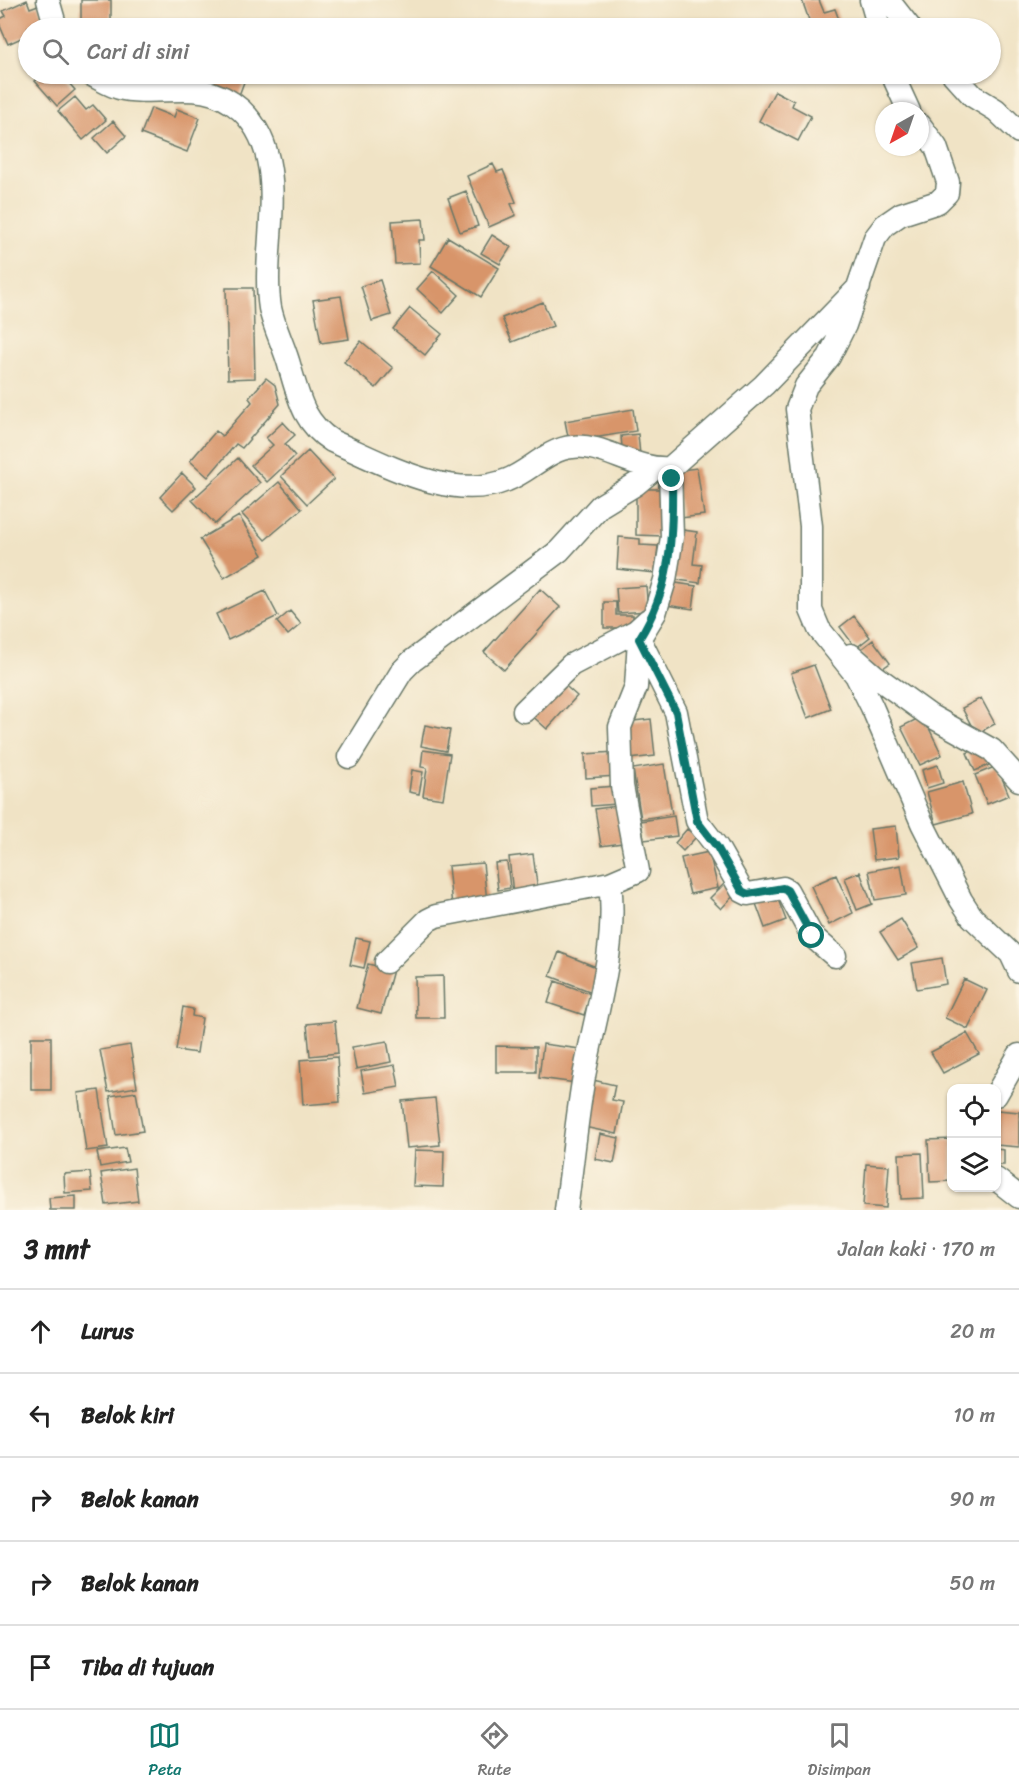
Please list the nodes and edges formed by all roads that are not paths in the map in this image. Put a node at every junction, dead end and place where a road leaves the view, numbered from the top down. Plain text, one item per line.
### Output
1 (48, 0) edge
2 (872, 0) edge
3 (888, 0) edge
4 (53, 18) edge
5 (876, 18) edge
6 (902, 18) edge
7 (111, 84) edge
8 (897, 84) edge
9 (962, 84) edge
10 (905, 102) edge
11 (1019, 132) edge
12 (929, 137) edge
13 (859, 286) junction
14 (662, 469) junction
15 (655, 613) junction
16 (819, 630) junction
17 (639, 639) junction
18 (524, 711) dead end
19 (349, 757) dead end
20 (1019, 780) edge
21 (610, 883) junction
22 (835, 956) dead end
23 (386, 962) dead end
24 (1019, 971) edge
25 (1019, 1054) edge
26 (1001, 1086) edge
27 (1001, 1183) edge
28 (1019, 1197) edge
29 (566, 1210) edge

1 - 4 street
2 - 5 street
3 - 6 street
7 - 14 street
8 - 10 street
9 - 11 street
12 - 13 street
13 - 14 street
13 - 16 street
14 - 15 street
14 - 19 street
15 - 17 street
15 - 18 street
16 - 20 street
16 - 24 street
17 - 21 street
17 - 22 street
21 - 23 street
21 - 29 street
25 - 26 street
27 - 28 street

